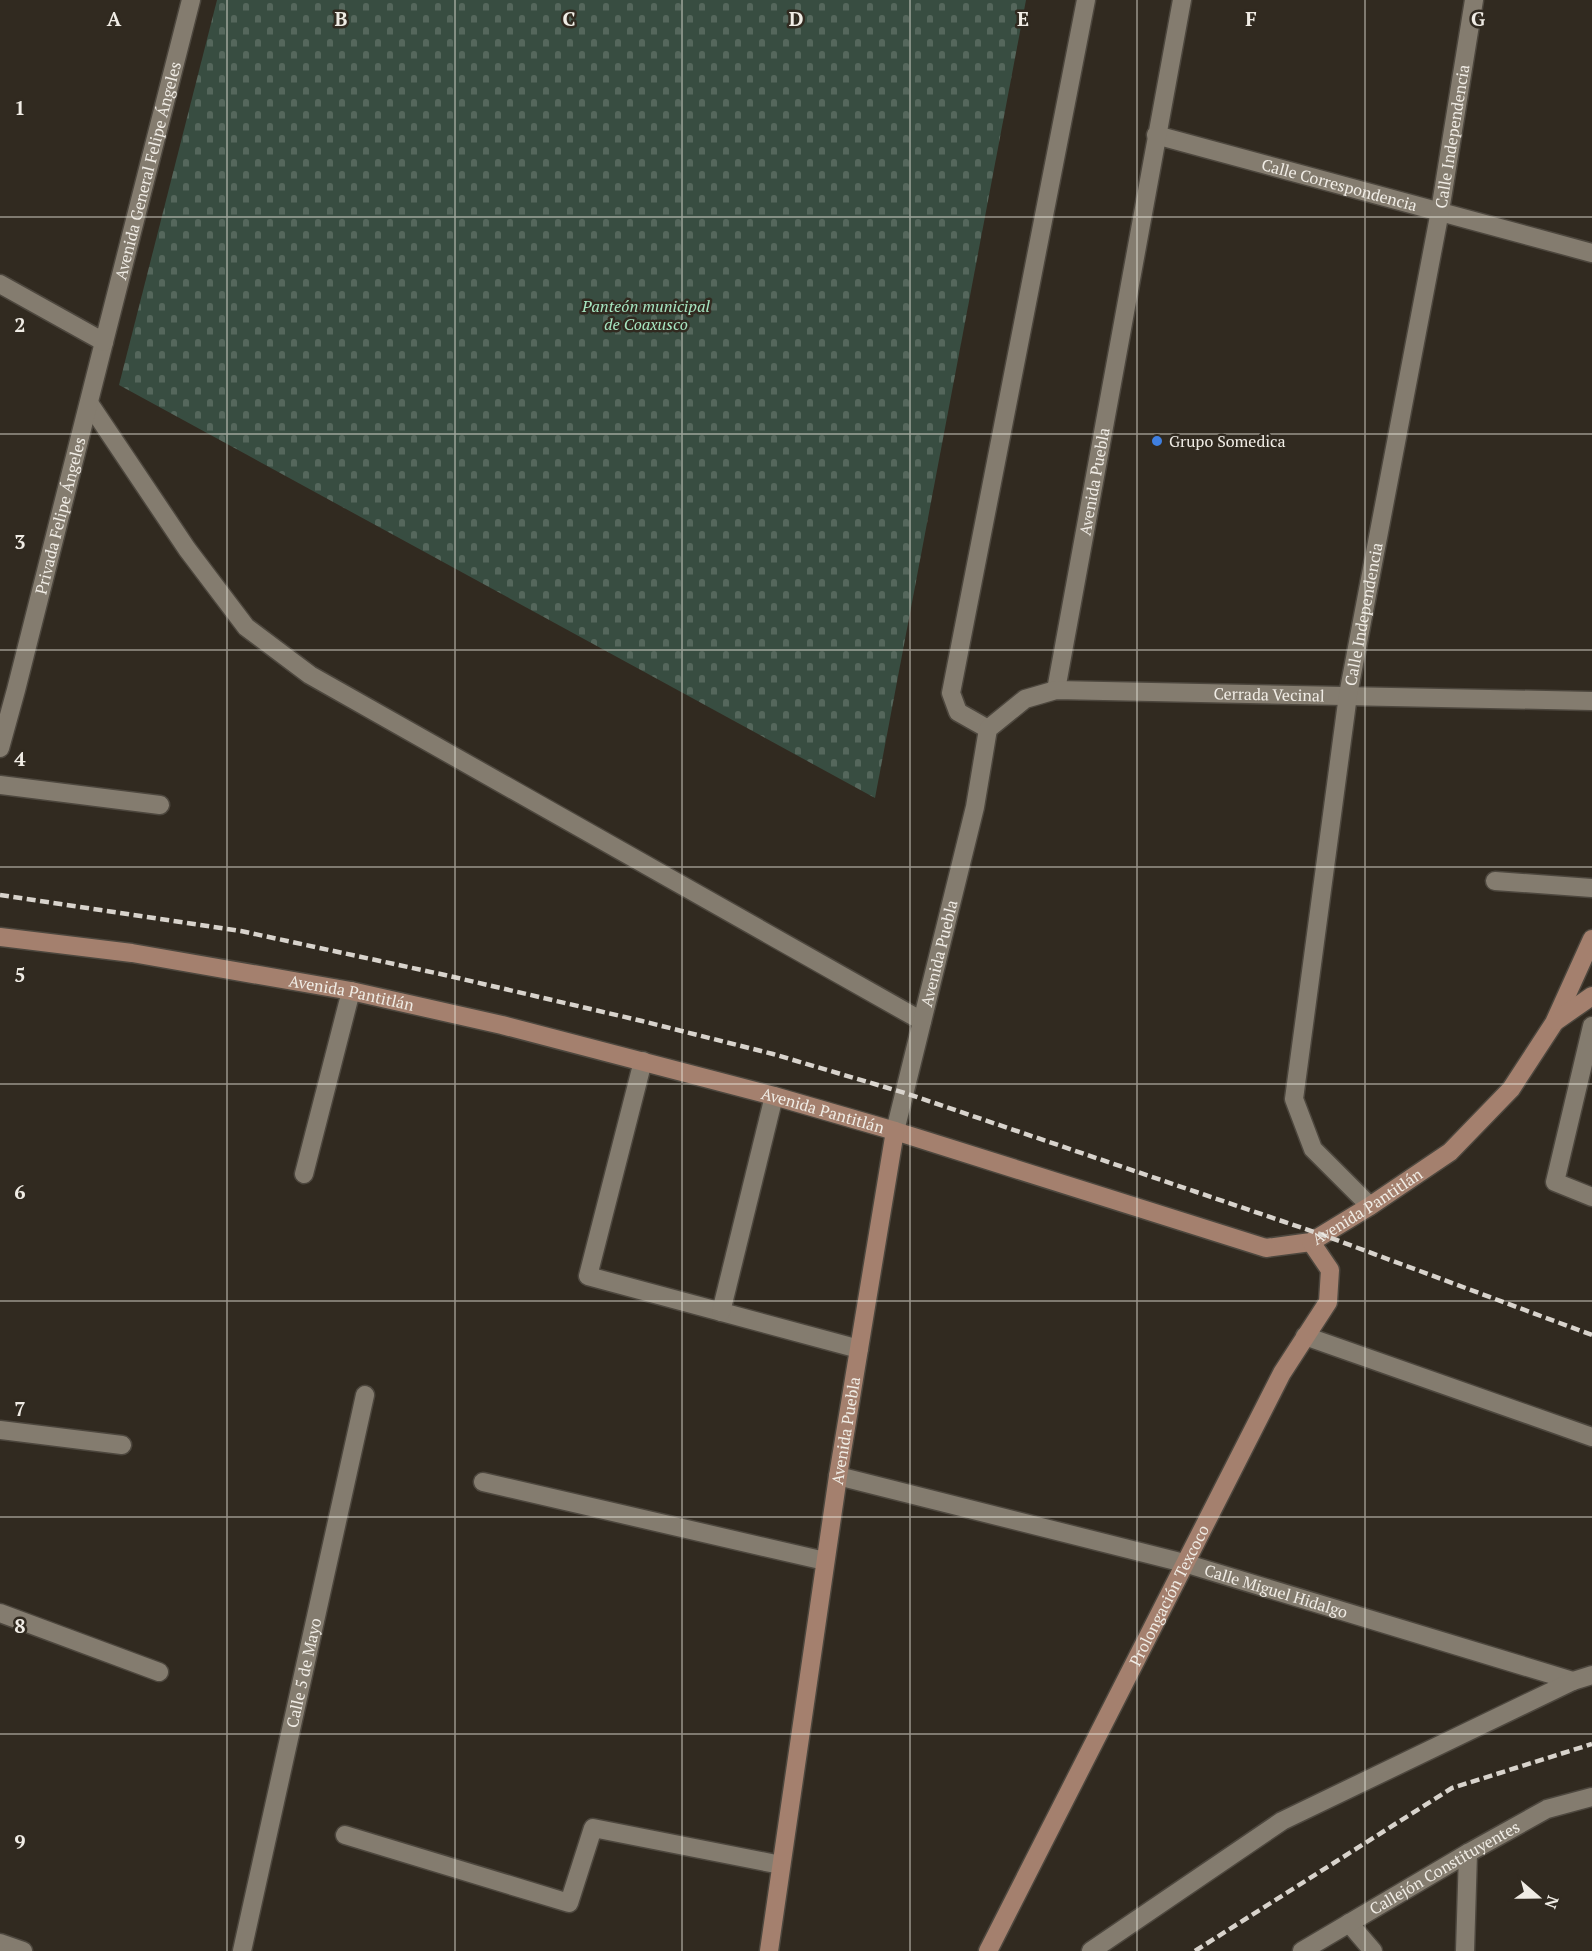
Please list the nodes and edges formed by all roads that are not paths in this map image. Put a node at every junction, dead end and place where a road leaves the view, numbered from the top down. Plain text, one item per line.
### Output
1 (191, 0) edge
2 (1086, 0) edge
3 (1182, 0) edge
4 (1474, 0) edge
5 (1156, 135) junction
6 (1440, 212) junction
7 (1592, 254) edge
8 (0, 284) edge
9 (104, 342) junction
10 (89, 403) junction
11 (1056, 690) junction
12 (1348, 695) junction
13 (1592, 701) edge
14 (988, 729) junction
15 (0, 748) edge
16 (0, 785) edge
17 (160, 805) dead end
18 (1496, 881) dead end
19 (1592, 888) edge
20 (0, 937) edge
21 (1592, 939) edge
22 (351, 991) junction
23 (1592, 996) edge
24 (922, 1022) junction
25 (1554, 1023) junction
26 (1592, 1026) edge
27 (643, 1061) junction
28 (774, 1096) junction
29 (895, 1131) junction
30 (304, 1174) dead end
31 (1592, 1197) edge
32 (1370, 1206) junction
33 (1311, 1242) junction
34 (721, 1311) junction
35 (1305, 1336) junction
36 (859, 1349) junction
37 (365, 1395) dead end
38 (0, 1430) edge
39 (1592, 1437) edge
40 (122, 1445) dead end
41 (838, 1476) junction
42 (483, 1482) dead end
43 (825, 1562) junction
44 (1185, 1563) junction
45 (0, 1613) edge
46 (159, 1672) dead end
47 (1592, 1675) edge
48 (1572, 1681) junction
49 (1592, 1797) edge
50 (345, 1835) dead end
51 (1468, 1853) junction
52 (781, 1865) junction
53 (1349, 1923) junction
54 (0, 1943) edge
55 (23, 1951) edge
56 (242, 1951) edge
57 (769, 1951) edge
58 (988, 1951) edge
59 (1091, 1951) edge
60 (1302, 1951) edge
61 (1373, 1951) edge
62 (1465, 1951) edge

1 - 9 street, Avenida General Felipe Ángeles
2 - 14 street
3 - 5 street, Avenida Puebla
4 - 6 street, Calle Independencia
5 - 6 street, Calle Correspondencia
5 - 11 street, Avenida Puebla
6 - 7 street, Calle Correspondencia
6 - 12 street, Calle Independencia
8 - 9 street
9 - 10 street, Privada Felipe Ángeles
10 - 15 street, Privada Felipe Ángeles
10 - 24 street
11 - 12 street, Cerrada Vecinal
11 - 14 street
12 - 13 street, Cerrada Vecinal
12 - 32 street, Calle Independencia
14 - 24 street, Avenida Puebla
16 - 17 street
18 - 19 street
20 - 22 main road, Avenida Pantitlán
21 - 25 main road, Avenida Pantitlán
22 - 27 main road, Avenida Pantitlán
22 - 30 street
23 - 25 main road, Avenida Pantitlán
24 - 29 street, Avenida Puebla
25 - 32 main road, Avenida Pantitlán
26 - 31 street
27 - 28 main road, Avenida Pantitlán
27 - 34 street
28 - 29 main road, Avenida Pantitlán
28 - 34 street
29 - 33 main road, Avenida Pantitlán
29 - 36 main road, Avenida Puebla
32 - 33 main road, Avenida Pantitlán
33 - 35 main road, Prolongación Texcoco
34 - 36 street
35 - 39 street
35 - 44 main road, Prolongación Texcoco
36 - 41 main road, Avenida Puebla
37 - 56 street, Calle 5 de Mayo
38 - 40 street
41 - 43 main road, Avenida Puebla
41 - 44 street, Calle Miguel Hidalgo
42 - 43 street
43 - 52 main road, Avenida Puebla
44 - 48 street, Calle Miguel Hidalgo
44 - 58 main road, Prolongación Texcoco
45 - 46 street
47 - 48 street
48 - 59 street
49 - 51 street, Callejón Constituyentes
50 - 52 street
51 - 53 street, Callejón Constituyentes
51 - 62 street
52 - 57 main road, Avenida Puebla
53 - 60 street, Callejón Constituyentes
53 - 61 street
54 - 55 street

